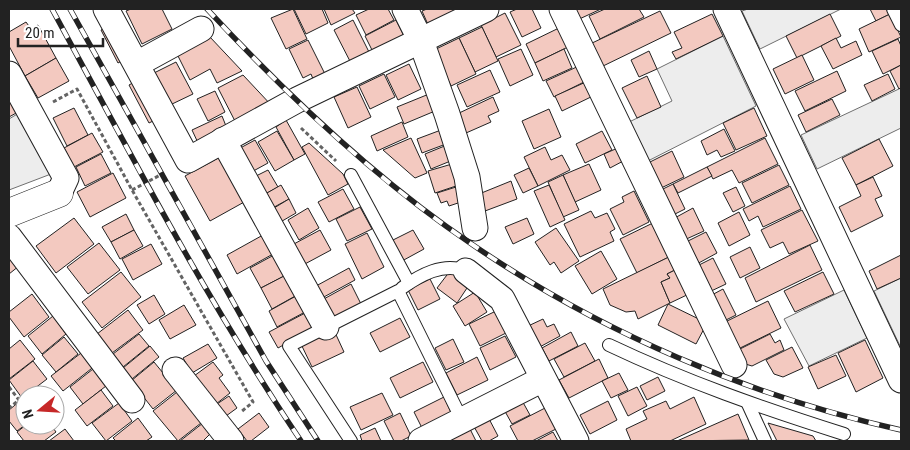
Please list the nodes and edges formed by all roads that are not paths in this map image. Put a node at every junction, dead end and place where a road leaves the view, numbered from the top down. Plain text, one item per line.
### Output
1 (106, 9) edge
2 (405, 9) edge
3 (486, 9) edge
4 (562, 9) edge
5 (726, 9) edge
6 (893, 9) edge
7 (901, 25) edge
8 (201, 29) dead end
9 (421, 41) junction
10 (137, 64) junction
11 (9, 74) edge
12 (223, 140) junction
13 (351, 175) road end
14 (59, 193) joint
15 (9, 213) edge
16 (475, 228) dead end
17 (9, 237) edge
18 (466, 271) joint
19 (408, 283) junction
20 (398, 291) junction
21 (326, 327) junction
22 (609, 345) dead end
23 (734, 365) dead end
24 (175, 370) dead end
25 (543, 379) junction
26 (901, 380) edge
27 (132, 400) dead end
28 (748, 404) junction
29 (462, 420) junction
30 (226, 434) edge
31 (844, 434) dead end
32 (351, 441) edge
33 (421, 441) edge
34 (576, 441) edge
35 (765, 441) edge

1 - 10 street
2 - 9 street
3 - 9 street
4 - 23 street
5 - 26 street
6 - 7 lane
8 - 10 street
9 - 12 street
9 - 16 street
10 - 12 street
11 - 14 street
12 - 21 street
13 - 19 lane
14 - 15 street
17 - 27 street
18 - 19 lane
18 - 25 street
19 - 20 lane
20 - 21 lane
20 - 29 lane
21 - 32 lane
22 - 28 lane
24 - 30 street
25 - 29 street
25 - 34 street
28 - 31 lane
28 - 35 lane
29 - 33 street

